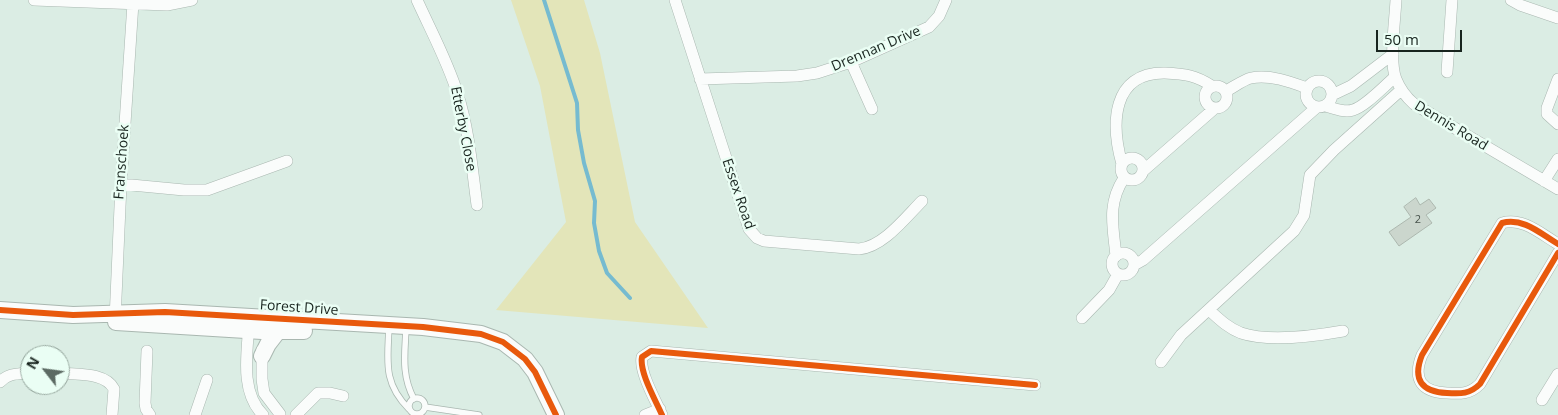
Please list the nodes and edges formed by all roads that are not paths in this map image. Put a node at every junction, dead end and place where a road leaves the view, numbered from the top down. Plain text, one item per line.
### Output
1 (34, 0) edge
2 (192, 0) edge
3 (417, 0) edge
4 (675, 0) edge
5 (946, 0) edge
6 (1396, 0) edge
7 (1452, 0) edge
8 (1511, 0) edge
9 (133, 3) junction
10 (1558, 18) edge
11 (1393, 54) junction
12 (851, 62) junction
13 (1447, 72) dead end
14 (1395, 77) junction
15 (700, 79) junction
16 (1558, 79) edge
17 (1359, 80) junction
18 (1212, 86) junction
19 (1307, 88) junction
20 (1401, 90) junction
21 (1226, 91) junction
22 (1332, 95) junction
23 (1370, 98) junction
24 (1321, 106) junction
25 (1215, 108) junction
26 (872, 109) dead end
27 (1558, 124) edge
28 (1558, 158) edge
29 (287, 161) dead end
30 (1122, 164) junction
31 (1143, 170) junction
32 (1124, 178) junction
33 (1544, 181) junction
34 (121, 184) junction
35 (1557, 187) edge
36 (922, 201) dead end
37 (476, 205) dead end
38 (1558, 244) edge
39 (1558, 253) edge
40 (1116, 256) junction
41 (1134, 265) junction
42 (1118, 274) junction
43 (0, 310) edge
44 (1209, 310) junction
45 (0, 318) edge
46 (115, 318) junction
47 (1082, 318) dead end
48 (260, 325) junction
49 (389, 330) junction
50 (406, 331) junction
51 (1343, 331) dead end
52 (147, 351) dead end
53 (262, 356) joint
54 (1161, 362) dead end
55 (20, 374) edge
56 (1558, 374) edge
57 (70, 375) edge
58 (207, 380) dead end
59 (0, 382) edge
60 (1035, 385) dead end
61 (343, 396) dead end
62 (414, 398) junction
63 (1542, 400) dead end
64 (425, 407) junction
65 (409, 409) junction
66 (661, 412) edge
67 (112, 415) edge
68 (150, 415) edge
69 (195, 415) edge
70 (263, 415) edge
71 (279, 415) edge
72 (284, 415) edge
73 (296, 415) edge
74 (418, 415) edge
75 (479, 415) edge
76 (556, 415) edge
77 (645, 415) edge

1 - 9 street
2 - 9 street
3 - 37 street, Etterby Close
4 - 15 street, Essex Road
5 - 12 street, Drennan Drive
6 - 11 street, Dennis Road
7 - 13 street
8 - 10 street
9 - 34 street, Franschoek
11 - 14 street, Dennis Road
11 - 17 street
12 - 15 street, Drennan Drive
12 - 26 street
14 - 20 street, Dennis Road
14 - 23 street
15 - 36 street, Essex Road
16 - 27 street
17 - 22 street
17 - 23 street
18 - 21 street
18 - 25 street
18 - 30 street
19 - 21 street
19 - 22 street
19 - 24 street
20 - 33 street, Dennis Road
20 - 44 street
21 - 25 street
22 - 24 street
23 - 24 street
24 - 41 street
25 - 31 street
28 - 33 street
29 - 34 street
30 - 31 street
30 - 32 street
31 - 32 street
32 - 40 street
33 - 35 street, Dennis Road
34 - 46 street, Franschoek
38 - 39 street
40 - 41 street
40 - 42 street
41 - 42 street
42 - 47 street
43 - 46 street, Forest Drive
44 - 51 street
44 - 54 street
45 - 46 street, Forest Drive
46 - 48 street, Forest Drive
48 - 49 street, Forest Drive
48 - 53 street
48 - 70 street
49 - 50 street, Forest Drive
49 - 65 lane
50 - 62 lane
50 - 76 street, Forest Drive
52 - 68 street
53 - 71 street
55 - 59 street
56 - 63 street
57 - 67 street
58 - 69 street
60 - 66 street
61 - 73 street
62 - 64 lane
62 - 65 lane
64 - 74 lane
64 - 75 lane
65 - 74 lane
66 - 77 street
71 - 72 street

